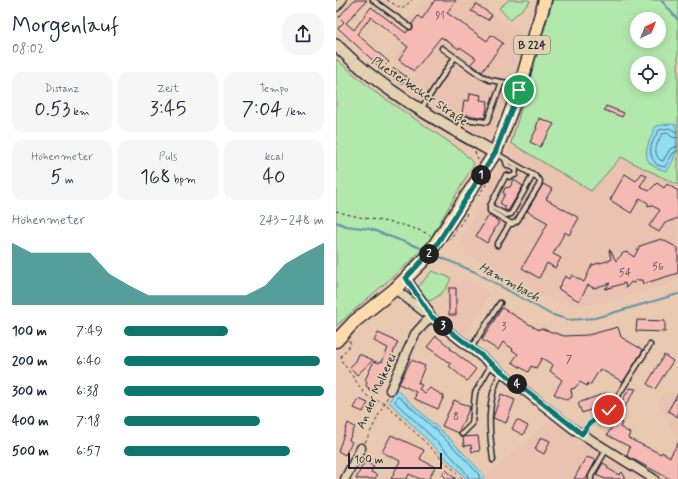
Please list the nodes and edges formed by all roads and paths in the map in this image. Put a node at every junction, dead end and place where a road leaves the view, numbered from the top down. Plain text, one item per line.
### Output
1 (342, 0) edge
2 (373, 0) edge
3 (387, 0) edge
4 (412, 0) edge
5 (545, 0) edge
6 (336, 7) edge
7 (410, 27) dead end
8 (336, 45) edge
9 (442, 48) dead end
10 (455, 57) junction
11 (502, 82) junction
12 (521, 85) junction
13 (420, 109) junction
14 (457, 132) junction
15 (500, 156) junction
16 (533, 175) junction
17 (490, 206) junction
18 (336, 211) edge
19 (510, 223) junction
20 (437, 244) junction
21 (497, 246) dead end
22 (406, 278) junction
23 (395, 289) junction
24 (500, 303) dead end
25 (431, 316) junction
26 (342, 340) edge
27 (650, 345) dead end
28 (470, 348) junction
29 (491, 364) junction
30 (501, 372) junction
31 (390, 390) joint
32 (385, 403) junction
33 (462, 434) dead end
34 (582, 434) junction
35 (361, 448) joint
36 (606, 450) junction
37 (493, 460) dead end
38 (649, 478) edge
39 (345, 479) edge
40 (463, 479) edge
41 (591, 479) edge

1 - 6 street
2 - 7 lane
3 - 4 path
5 - 12 main road, B 224
8 - 13 main road, Pliesterbecker Straße
9 - 10 lane
10 - 11 lane
10 - 13 lane
11 - 12 lane
11 - 14 lane
12 - 15 main road, B 224
13 - 14 main road, Pliesterbecker Straße
14 - 15 main road, Pliesterbecker Straße
15 - 16 lane
15 - 17 lane
15 - 20 main road, B 224
16 - 17 lane
16 - 19 lane
17 - 19 lane
18 - 20 path
19 - 21 lane
20 - 22 main road, B 224
22 - 23 main road, B 224
22 - 25 street
23 - 25 street
23 - 26 main road, B 224
24 - 28 lane
25 - 28 street
25 - 31 street, An der Molkerei
26 - 32 path
27 - 34 lane
28 - 29 street
29 - 30 street
29 - 33 lane
30 - 34 street
30 - 37 lane
31 - 32 path, An der Molkerei
32 - 35 path, An der Molkerei
32 - 40 path
34 - 36 street
35 - 39 street
36 - 38 street
36 - 41 lane

